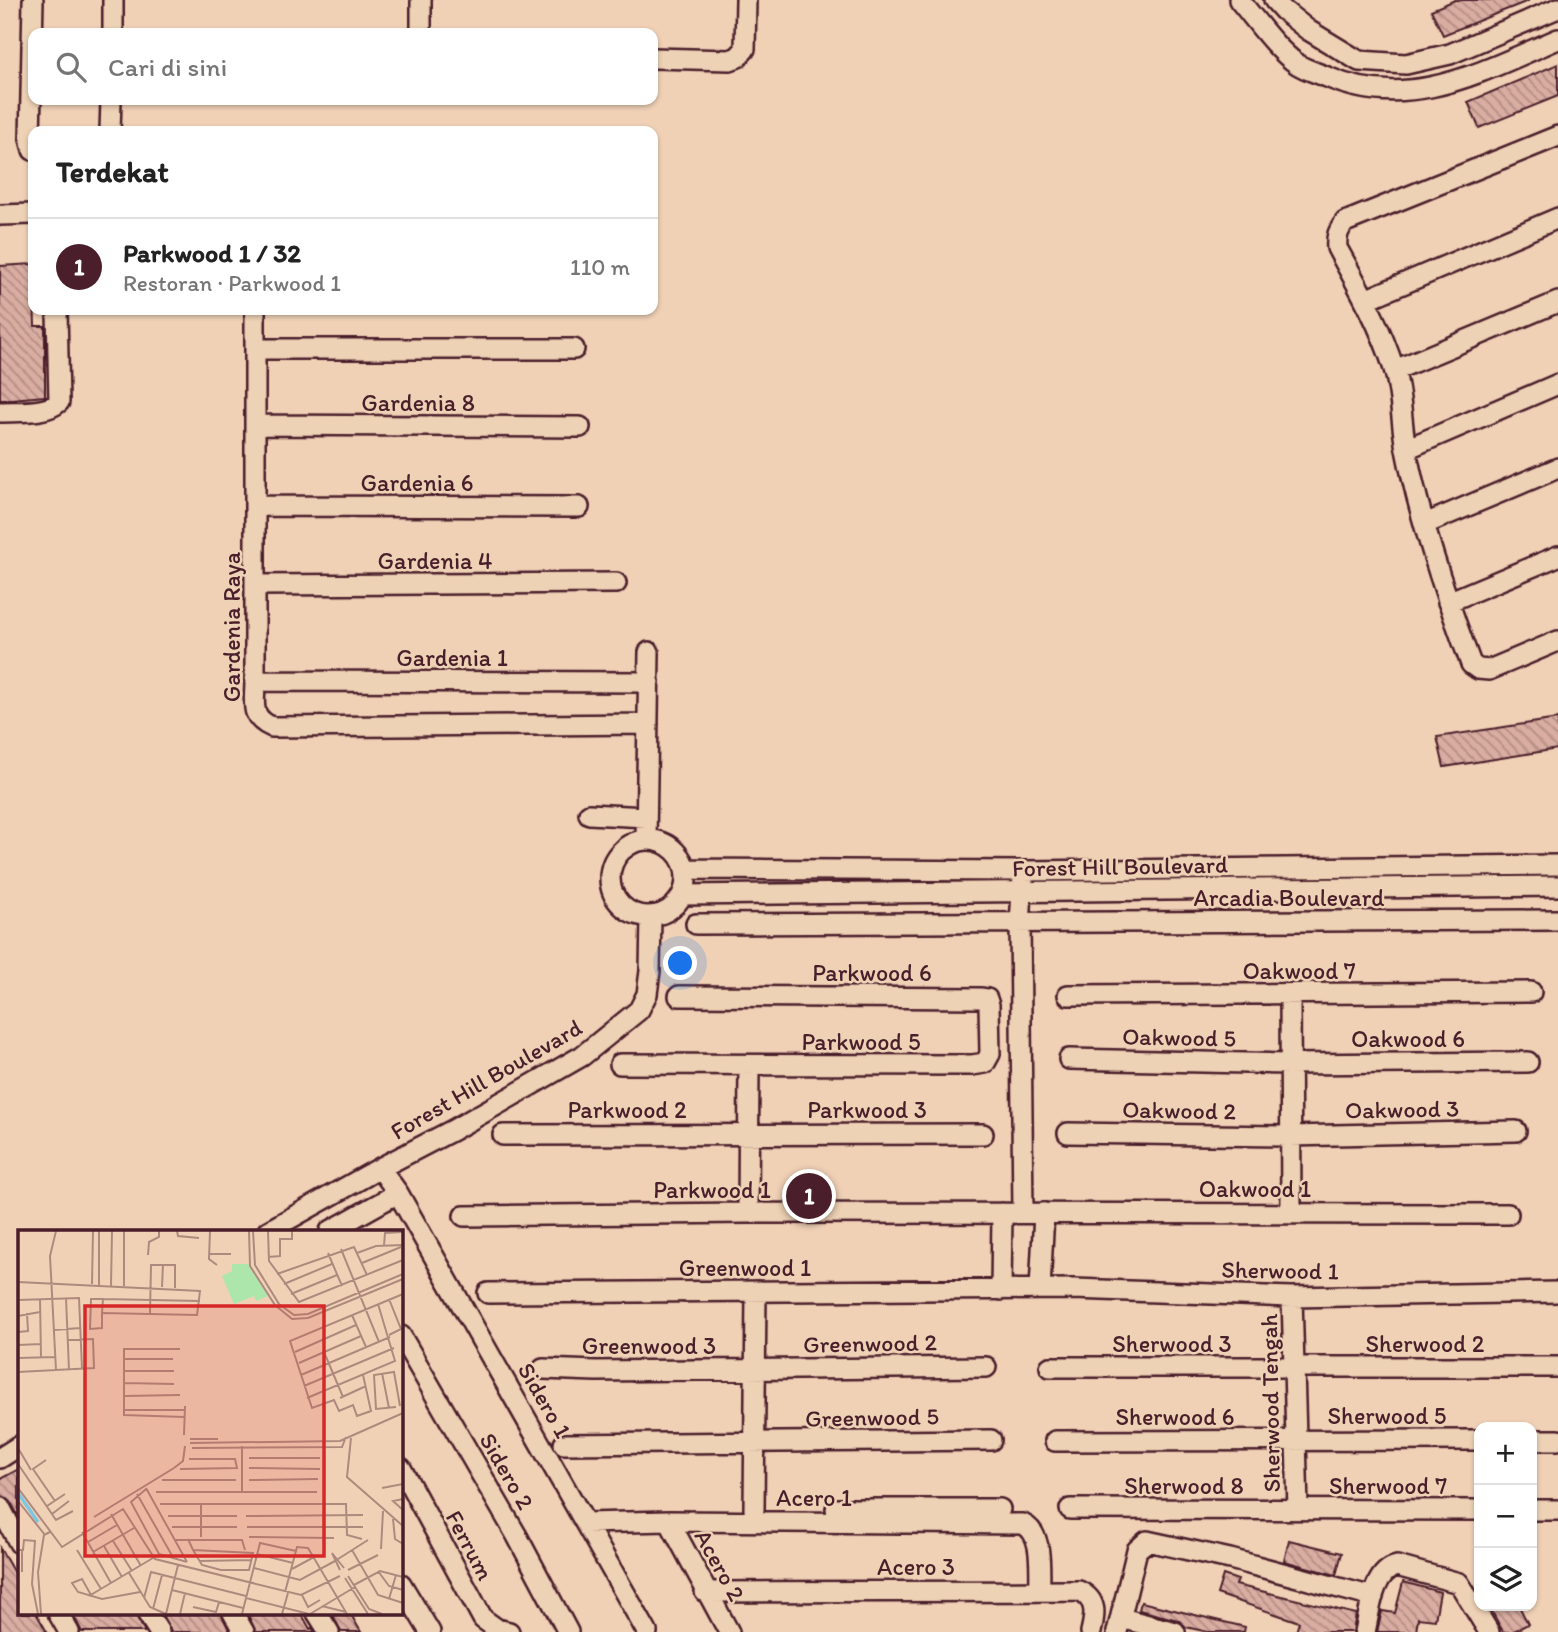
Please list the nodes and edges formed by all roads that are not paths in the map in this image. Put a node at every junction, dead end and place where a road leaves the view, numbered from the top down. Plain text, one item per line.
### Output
1 (33, 0) edge
2 (113, 0) edge
3 (421, 0) edge
4 (746, 0) edge
5 (1240, 0) edge
6 (1275, 0) edge
7 (1558, 8) edge
8 (32, 28) edge
9 (113, 28) edge
10 (421, 28) edge
11 (1558, 39) edge
12 (658, 58) edge
13 (31, 105) edge
14 (111, 105) edge
15 (30, 126) edge
16 (110, 126) edge
17 (1558, 136) edge
18 (28, 214) edge
19 (0, 215) edge
20 (1558, 218) edge
21 (1365, 300) junction
22 (1556, 307) edge
23 (57, 315) edge
24 (255, 315) edge
25 (255, 349) junction
26 (574, 349) dead end
27 (1395, 370) junction
28 (1558, 384) edge
29 (0, 412) edge
30 (255, 425) junction
31 (580, 427) dead end
32 (1406, 449) junction
33 (1558, 468) edge
34 (255, 506) junction
35 (579, 507) dead end
36 (1425, 524) junction
37 (1558, 556) edge
38 (616, 583) dead end
39 (255, 585) junction
40 (1448, 602) junction
41 (1558, 641) edge
42 (649, 652) dead end
43 (255, 681) junction
44 (649, 682) junction
45 (648, 724) junction
46 (589, 814) dead end
47 (646, 817) junction
48 (646, 840) junction
49 (1558, 865) edge
50 (686, 869) junction
51 (1023, 870) junction
52 (1558, 886) edge
53 (1023, 891) junction
54 (683, 895) junction
55 (651, 916) junction
56 (1558, 920) edge
57 (1020, 923) junction
58 (696, 924) dead end
59 (1531, 992) dead end
60 (1068, 995) dead end
61 (1290, 995) junction
62 (678, 996) dead end
63 (1069, 1059) dead end
64 (1528, 1062) dead end
65 (1289, 1063) junction
66 (620, 1064) dead end
67 (749, 1065) junction
68 (972, 1065) joint
69 (1516, 1132) dead end
70 (1068, 1133) dead end
71 (750, 1134) junction
72 (984, 1134) dead end
73 (503, 1135) dead end
74 (1289, 1136) junction
75 (380, 1168) junction
76 (398, 1193) junction
77 (1291, 1212) junction
78 (748, 1213) junction
79 (1002, 1213) junction
80 (1023, 1213) junction
81 (1044, 1213) junction
82 (1508, 1214) dead end
83 (464, 1216) dead end
84 (271, 1230) edge
85 (337, 1230) edge
86 (1040, 1289) junction
87 (1001, 1290) junction
88 (756, 1291) junction
89 (1558, 1292) edge
90 (488, 1293) dead end
91 (1292, 1297) junction
92 (402, 1338) edge
93 (986, 1367) dead end
94 (1049, 1367) dead end
95 (1558, 1367) edge
96 (543, 1369) dead end
97 (755, 1369) junction
98 (1293, 1369) junction
99 (991, 1440) dead end
100 (1294, 1440) junction
101 (1474, 1440) edge
102 (1537, 1440) edge
103 (1558, 1440) edge
104 (1055, 1441) dead end
105 (753, 1442) junction
106 (564, 1444) dead end
107 (18, 1447) edge
108 (0, 1458) edge
109 (402, 1470) edge
110 (0, 1507) edge
111 (1000, 1509) dead end
112 (1070, 1509) dead end
113 (1298, 1509) junction
114 (606, 1510) dead end
115 (754, 1510) junction
116 (1474, 1510) edge
117 (1537, 1510) edge
118 (1558, 1510) edge
119 (669, 1521) junction
120 (586, 1523) junction
121 (18, 1539) edge
122 (402, 1586) edge
123 (1040, 1590) junction
124 (705, 1592) junction
125 (1373, 1597) junction
126 (59, 1614) edge
127 (148, 1614) edge
128 (234, 1614) edge
129 (318, 1614) edge
130 (1119, 1625) edge
131 (69, 1632) edge
132 (159, 1632) edge
133 (244, 1632) edge
134 (329, 1632) edge
135 (430, 1632) edge
136 (509, 1632) edge
137 (568, 1632) edge
138 (646, 1632) edge
139 (729, 1632) edge
140 (1091, 1632) edge
141 (1175, 1632) edge
142 (1365, 1632) edge
143 (1489, 1632) edge

1 - 8 street
2 - 9 street
3 - 10 street
4 - 12 street
5 - 11 street
6 - 7 street
13 - 15 street
14 - 16 street
17 - 21 street
18 - 19 street
20 - 21 street
21 - 27 street
22 - 27 street
23 - 29 street
24 - 25 street, Gardenia Raya
25 - 26 street
25 - 30 street, Gardenia Raya
27 - 32 street
28 - 32 street
30 - 31 street, Gardenia 8
30 - 34 street, Gardenia Raya
32 - 36 street
33 - 36 street
34 - 35 street, Gardenia 6
34 - 39 street, Gardenia Raya
36 - 40 street
37 - 40 street
38 - 39 street, Gardenia 4
39 - 43 street, Gardenia Raya
40 - 41 street
42 - 44 street
43 - 44 street, Gardenia 1
43 - 45 street, Gardenia Raya
44 - 45 street
45 - 47 street
46 - 47 street
47 - 48 street
48 - 50 street
48 - 55 street
49 - 51 street, Forest Hill Boulevard
50 - 51 street, Forest Hill Boulevard
50 - 54 street
51 - 53 street
52 - 53 street, Forest Hill Boulevard
53 - 54 street, Forest Hill Boulevard
53 - 57 street
54 - 55 street
55 - 75 street, Forest Hill Boulevard
56 - 57 street, Arcadia Boulevard
57 - 58 street, Arcadia Boulevard
57 - 80 street
59 - 61 street, Oakwood 7
60 - 61 street, Oakwood 7
61 - 65 street
62 - 68 street, Parkwood 6
63 - 65 street, Oakwood 5
64 - 65 street, Oakwood 6
65 - 74 street
66 - 67 street, Parkwood 5
67 - 68 street, Parkwood 5
67 - 71 street
69 - 74 street, Oakwood 3
70 - 74 street, Oakwood 2
71 - 72 street, Parkwood 3
71 - 73 street, Parkwood 2
71 - 78 street
74 - 77 street
75 - 76 street, Sidero 1
75 - 84 street, Forest Hill Boulevard
76 - 85 street
76 - 120 street, Sidero 1
77 - 81 street, Oakwood 1
77 - 82 street, Oakwood 1
78 - 79 street, Parkwood 1
78 - 83 street, Parkwood 1
79 - 80 street, Oakwood 1
79 - 87 street
80 - 81 street, Oakwood 1
81 - 86 street
86 - 87 street, Sherwood 1
86 - 91 street, Sherwood 1
87 - 88 street, Greenwood 1
88 - 90 street, Greenwood 1
88 - 97 street
89 - 91 street, Sherwood 1
91 - 98 street, Sherwood Tengah
92 - 137 street, Sidero 2
93 - 97 street, Greenwood 2
94 - 98 street, Sherwood 3
95 - 98 street, Sherwood 2
96 - 97 street, Greenwood 3
97 - 105 street
98 - 100 street, Sherwood Tengah
99 - 105 street, Greenwood 5
100 - 101 street, Sherwood 5
100 - 104 street, Sherwood 6
100 - 113 street, Sherwood Tengah
102 - 103 street
105 - 106 street, Greenwood 5
105 - 115 street
107 - 108 street
109 - 136 street, Ferrum
110 - 121 street
111 - 115 street
112 - 113 street, Sherwood 8
113 - 116 street, Sherwood 7
114 - 115 street
117 - 118 street
119 - 120 street, Acero 1
119 - 123 street, Acero 1
119 - 124 street, Acero 2
120 - 138 street, Sidero 1
122 - 135 street
123 - 124 street, Acero 3
123 - 140 street, Acero 3
124 - 139 street, Acero 2
125 - 130 street
125 - 142 street
125 - 143 street
126 - 131 street
127 - 132 street
128 - 133 street
129 - 134 street
130 - 141 street

